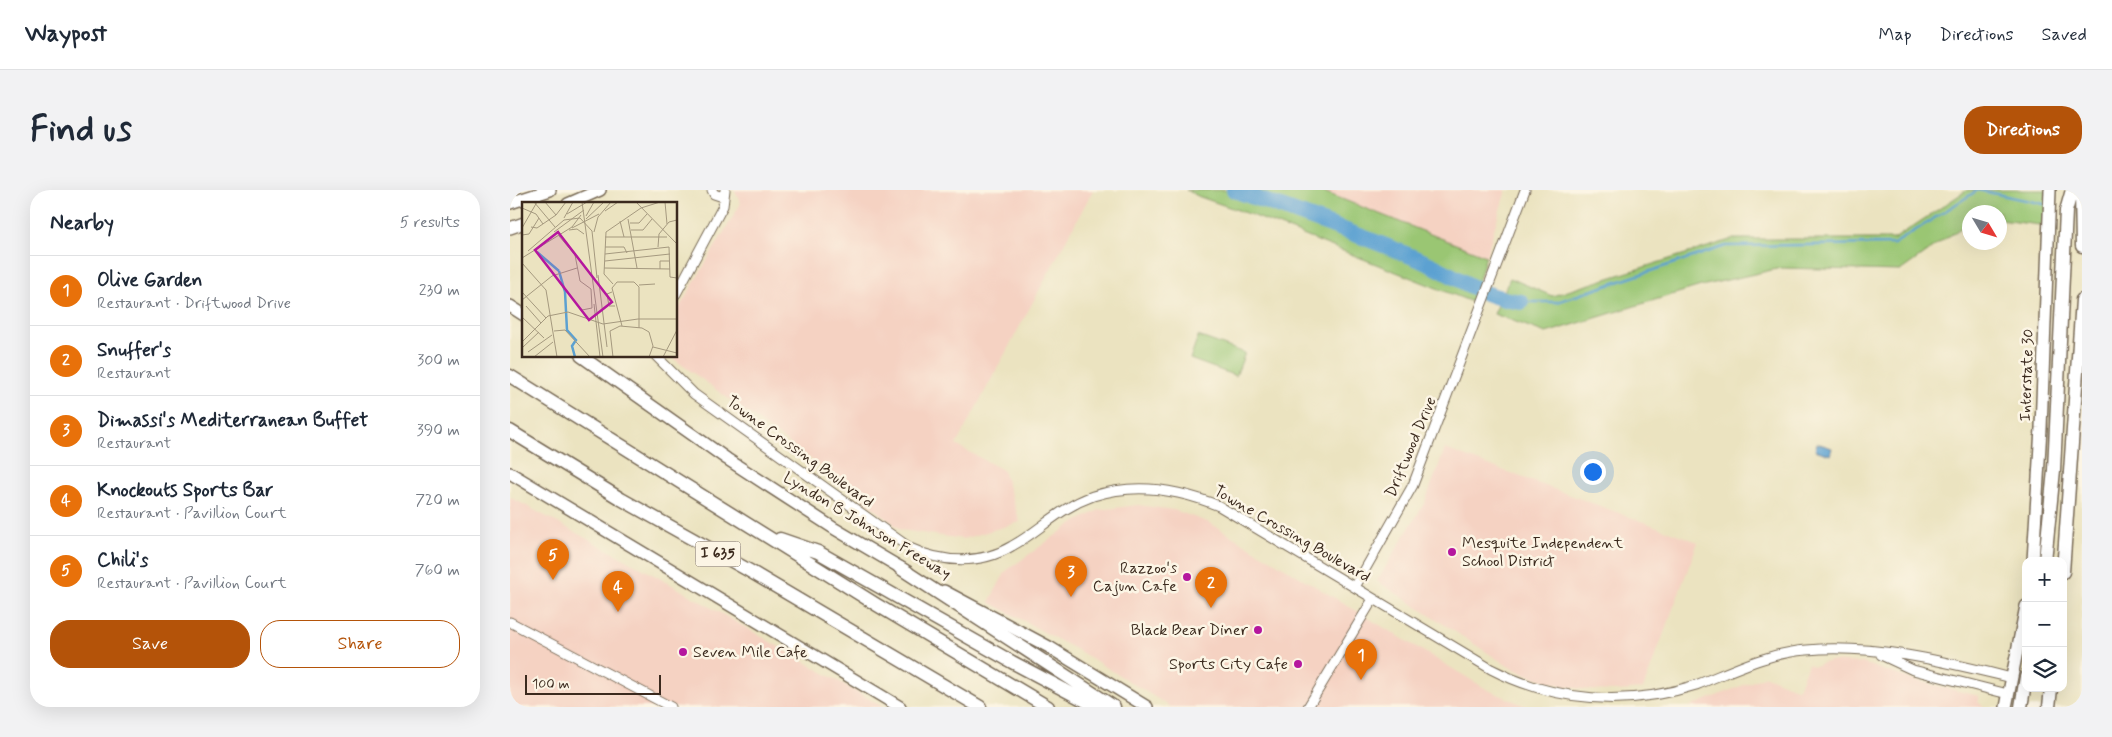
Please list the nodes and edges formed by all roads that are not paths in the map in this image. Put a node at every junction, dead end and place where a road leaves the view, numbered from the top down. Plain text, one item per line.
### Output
1 (550, 190) edge
2 (600, 190) edge
3 (712, 190) edge
4 (1524, 190) edge
5 (2050, 190) edge
6 (2072, 190) edge
7 (2081, 190) edge
8 (724, 193) edge
9 (573, 202) edge
10 (510, 204) edge
11 (2082, 246) edge
12 (678, 290) edge
13 (2082, 300) edge
14 (510, 306) edge
15 (522, 314) edge
16 (584, 358) edge
17 (658, 358) edge
18 (510, 376) edge
19 (510, 431) edge
20 (510, 473) edge
21 (756, 530) junction
22 (2033, 557) edge
23 (2045, 557) edge
24 (2064, 557) edge
25 (900, 568) junction
26 (1355, 588) junction
27 (1373, 598) junction
28 (510, 622) edge
29 (2022, 627) edge
30 (1876, 653) junction
31 (926, 676) junction
32 (2012, 678) junction
33 (2024, 692) edge
34 (2051, 692) edge
35 (2008, 694) junction
36 (671, 707) edge
37 (900, 707) edge
38 (962, 707) edge
39 (980, 707) edge
40 (1048, 707) edge
41 (1098, 707) edge
42 (1114, 707) edge
43 (1147, 707) edge
44 (1308, 707) edge
45 (2006, 707) edge
46 (2021, 707) edge
47 (2049, 707) edge

1 - 10 main road
2 - 9 main road
3 - 8 street
4 - 26 street, Driftwood Drive
5 - 22 main road, Interstate 30
6 - 23 highway
7 - 11 highway
8 - 12 street
13 - 24 highway
14 - 15 main road
16 - 25 main road, Lyndon B Johnson Freeway
17 - 26 street, Towne Crossing Boulevard
18 - 21 highway, I 635
19 - 31 highway, I 635
20 - 37 main road
21 - 40 highway, I 635
21 - 41 highway
25 - 42 highway
25 - 43 main road, Lyndon B Johnson Freeway
26 - 27 street, Towne Crossing Boulevard
27 - 30 street, Towne Crossing Boulevard
27 - 44 street
28 - 36 street
29 - 32 main road
30 - 32 street, Towne Crossing Boulevard
30 - 35 street, Towne Crossing Boulevard
31 - 38 highway
31 - 39 highway, I 635
32 - 35 main road
33 - 46 highway
34 - 47 highway
35 - 45 main road

